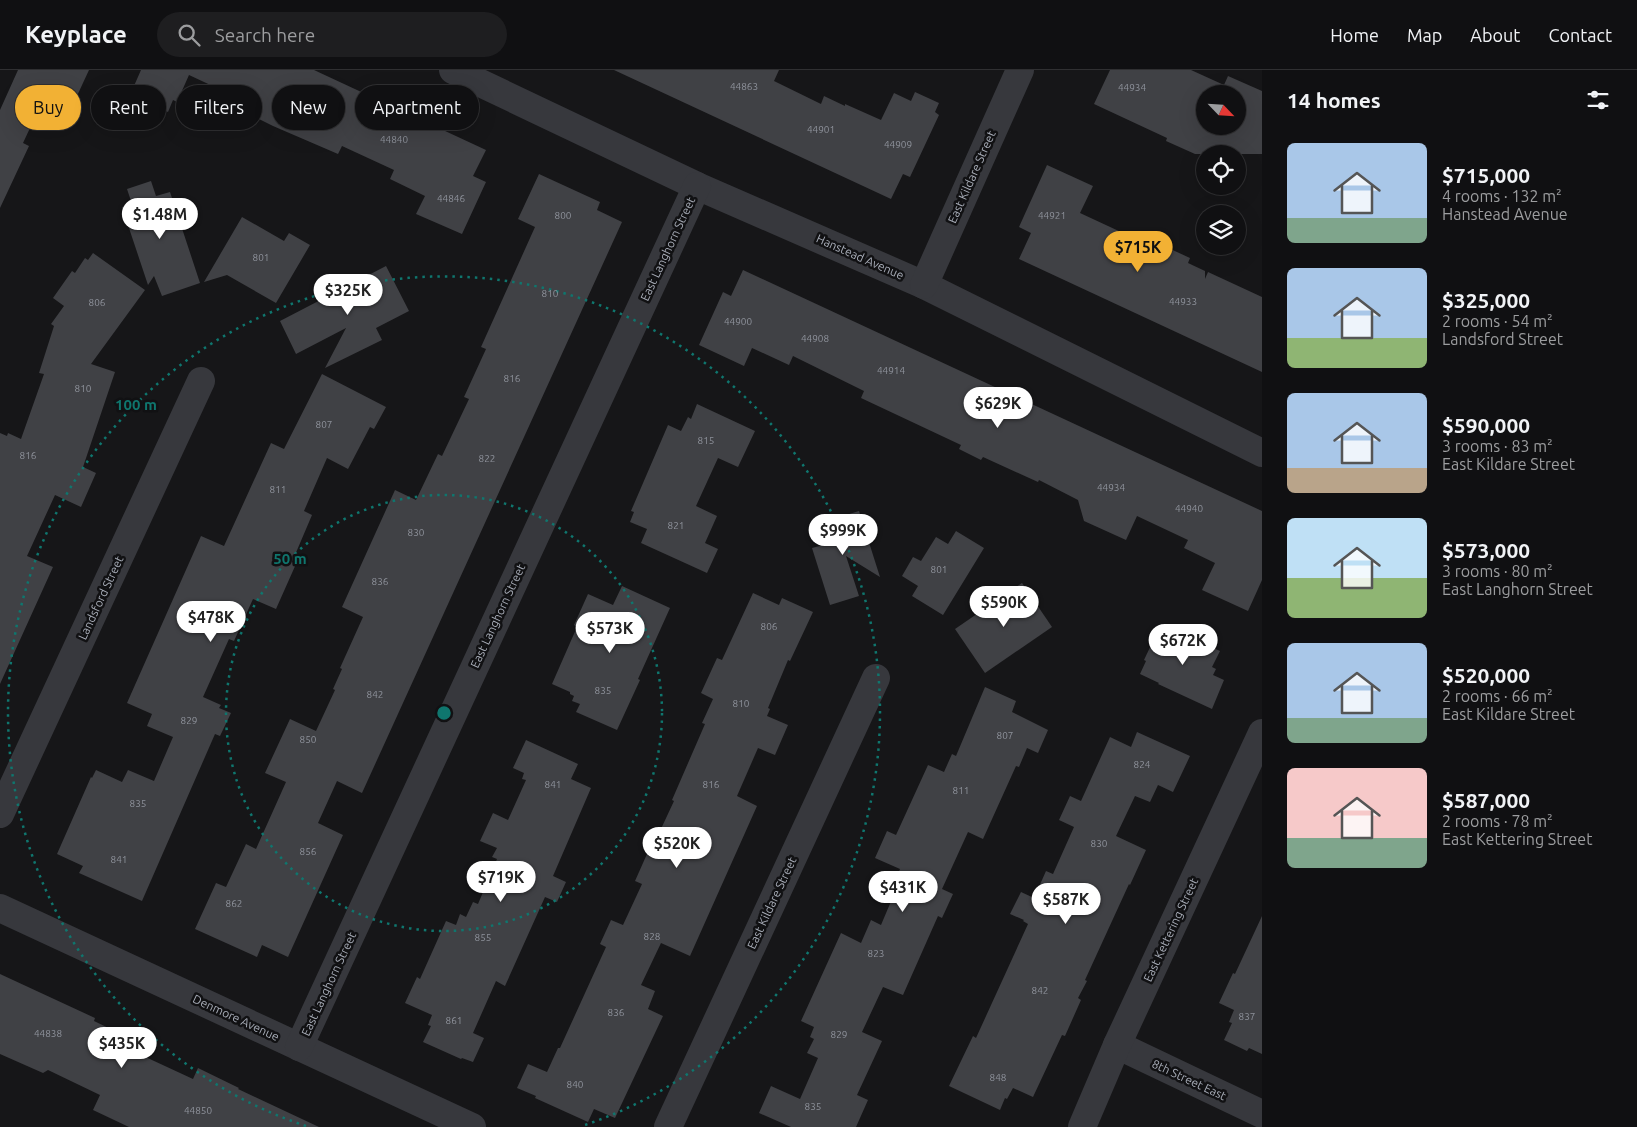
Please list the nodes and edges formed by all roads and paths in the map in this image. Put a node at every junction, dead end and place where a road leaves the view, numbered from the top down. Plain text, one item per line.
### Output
1 (453, 70) edge
2 (1020, 70) edge
3 (697, 186) junction
4 (924, 285) junction
5 (201, 381) dead end
6 (1262, 453) edge
7 (876, 678) dead end
8 (1262, 733) edge
9 (0, 814) edge
10 (0, 908) edge
11 (1117, 1045) junction
12 (299, 1047) junction
13 (1262, 1114) edge
14 (472, 1127) edge
15 (668, 1127) edge
16 (1082, 1127) edge

1 - 3 street, Hanstead Avenue
2 - 4 street, East Kildare Street
3 - 4 street, Hanstead Avenue
3 - 12 street, East Langhorn Street
4 - 6 street, Hanstead Avenue
5 - 9 street, Landsford Street
7 - 15 street, East Kildare Street
8 - 11 street, East Kettering Street
10 - 12 street, Denmore Avenue
11 - 13 street, 8th Street East
11 - 16 street, East Kettering Street
12 - 14 street, Denmore Avenue

